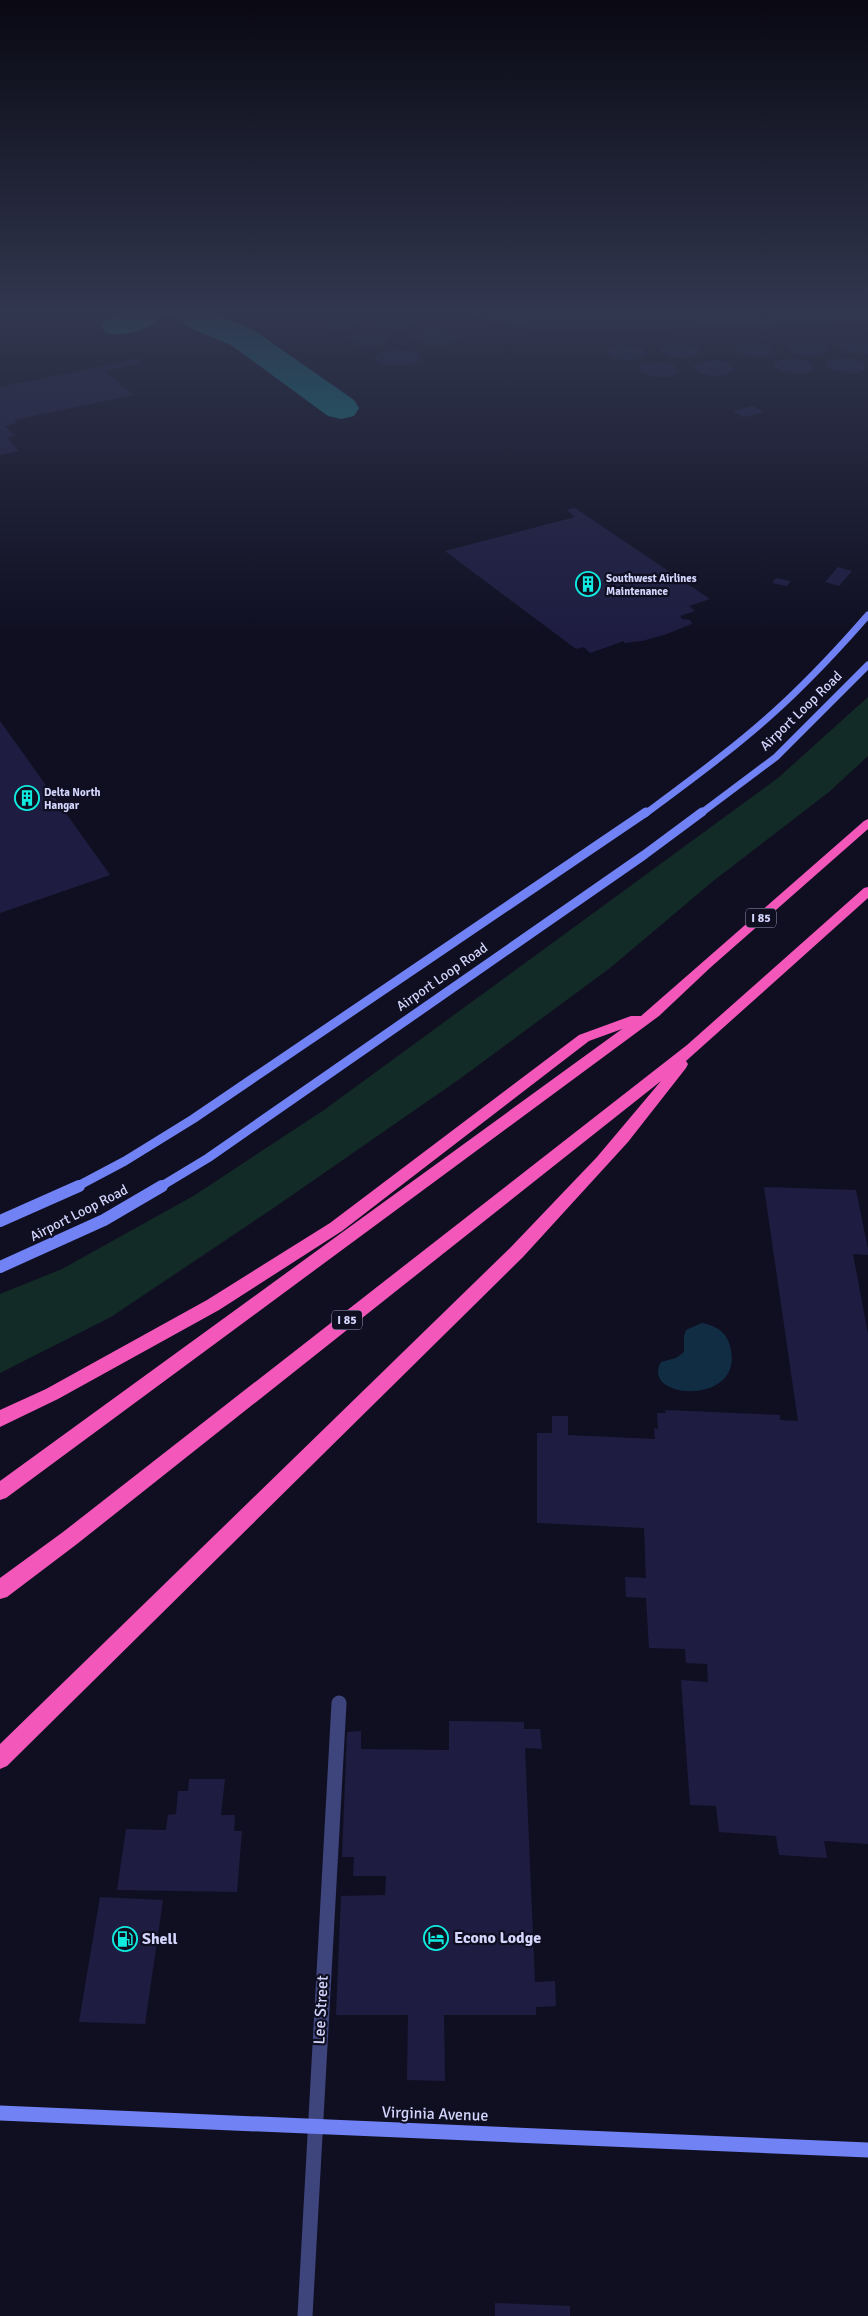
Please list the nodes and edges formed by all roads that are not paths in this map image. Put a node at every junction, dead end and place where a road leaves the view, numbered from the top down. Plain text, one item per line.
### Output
1 (868, 615) edge
2 (868, 665) edge
3 (868, 823) edge
4 (868, 891) edge
5 (654, 1013) junction
6 (692, 1050) junction
7 (0, 1221) edge
8 (0, 1267) edge
9 (0, 1419) edge
10 (0, 1492) edge
11 (0, 1590) edge
12 (339, 1703) dead end
13 (0, 1759) edge
14 (0, 2114) edge
15 (315, 2128) junction
16 (868, 2150) edge
17 (305, 2316) edge

1 - 7 main road, Airport Loop Road
2 - 8 main road, Airport Loop Road
3 - 5 highway, I 85
4 - 6 highway, I 85
5 - 9 highway
5 - 10 highway, I 85
6 - 11 highway, I 85
6 - 13 highway
12 - 15 street, Lee Street
14 - 15 main road, Virginia Avenue
15 - 16 main road, Virginia Avenue
15 - 17 street, Lee Street

